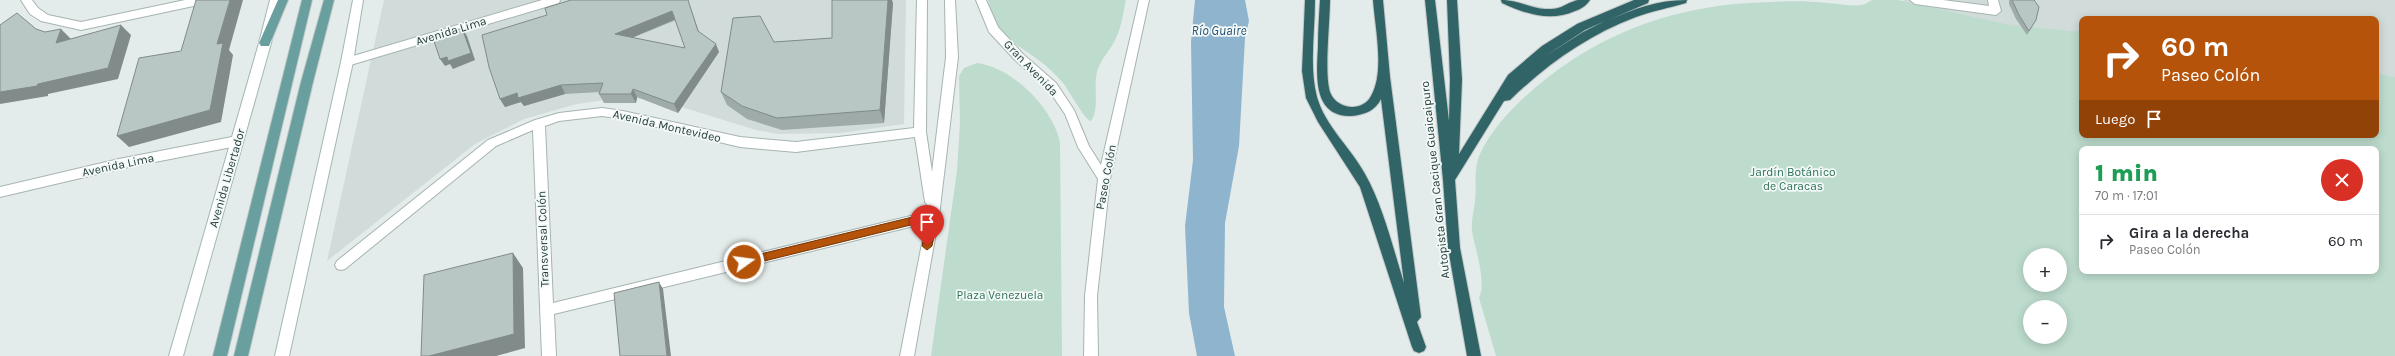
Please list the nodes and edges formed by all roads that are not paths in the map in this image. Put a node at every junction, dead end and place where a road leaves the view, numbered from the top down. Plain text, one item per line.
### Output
1 (26, 0) edge
2 (203, 0) edge
3 (275, 0) edge
4 (283, 0) edge
5 (307, 0) edge
6 (329, 0) edge
7 (358, 0) edge
8 (555, 0) edge
9 (922, 0) edge
10 (950, 0) edge
11 (981, 0) edge
12 (1144, 0) edge
13 (1310, 0) edge
14 (1325, 0) edge
15 (1378, 0) edge
16 (1430, 0) edge
17 (1452, 0) edge
18 (1506, 0) edge
19 (1585, 0) edge
20 (1644, 0) edge
21 (1682, 0) edge
22 (1915, 0) edge
23 (1993, 0) edge
24 (266, 43) junction
25 (347, 62) junction
26 (1384, 77) junction
27 (1489, 113) junction
28 (539, 123) junction
29 (920, 132) junction
30 (237, 141) junction
31 (1104, 179) junction
32 (1449, 180) junction
33 (0, 192) edge
34 (933, 216) junction
35 (341, 265) dead end
36 (546, 310) junction
37 (1420, 352) edge
38 (176, 356) edge
39 (220, 356) edge
40 (241, 356) edge
41 (282, 356) edge
42 (549, 356) edge
43 (907, 356) edge
44 (1091, 356) edge
45 (1474, 356) edge

1 - 2 street
3 - 24 street, Avenida Libertador
4 - 24 main road
5 - 39 main road
6 - 40 main road
7 - 25 street
8 - 25 street, Avenida Lima
9 - 29 street
10 - 34 street
11 - 31 street, Gran Avenida
12 - 31 street, Paseo Colón
13 - 37 highway
14 - 26 highway
15 - 26 highway
16 - 32 highway, Autopista Gran Cacique Guaicaipuro
17 - 32 highway
18 - 19 highway
20 - 27 highway
21 - 27 highway
22 - 23 street
24 - 30 street, Avenida Libertador
25 - 41 street
26 - 37 highway
27 - 32 highway
28 - 29 street, Avenida Montevideo
28 - 35 street, Avenida Montevideo
28 - 36 street, Transversal Colón
29 - 34 street
30 - 33 street, Avenida Lima
30 - 38 street, Avenida Libertador
31 - 44 street, Paseo Colón
32 - 45 highway, Autopista Gran Cacique Guaicaipuro
34 - 36 street
34 - 43 street
36 - 42 street, Transversal Colón

